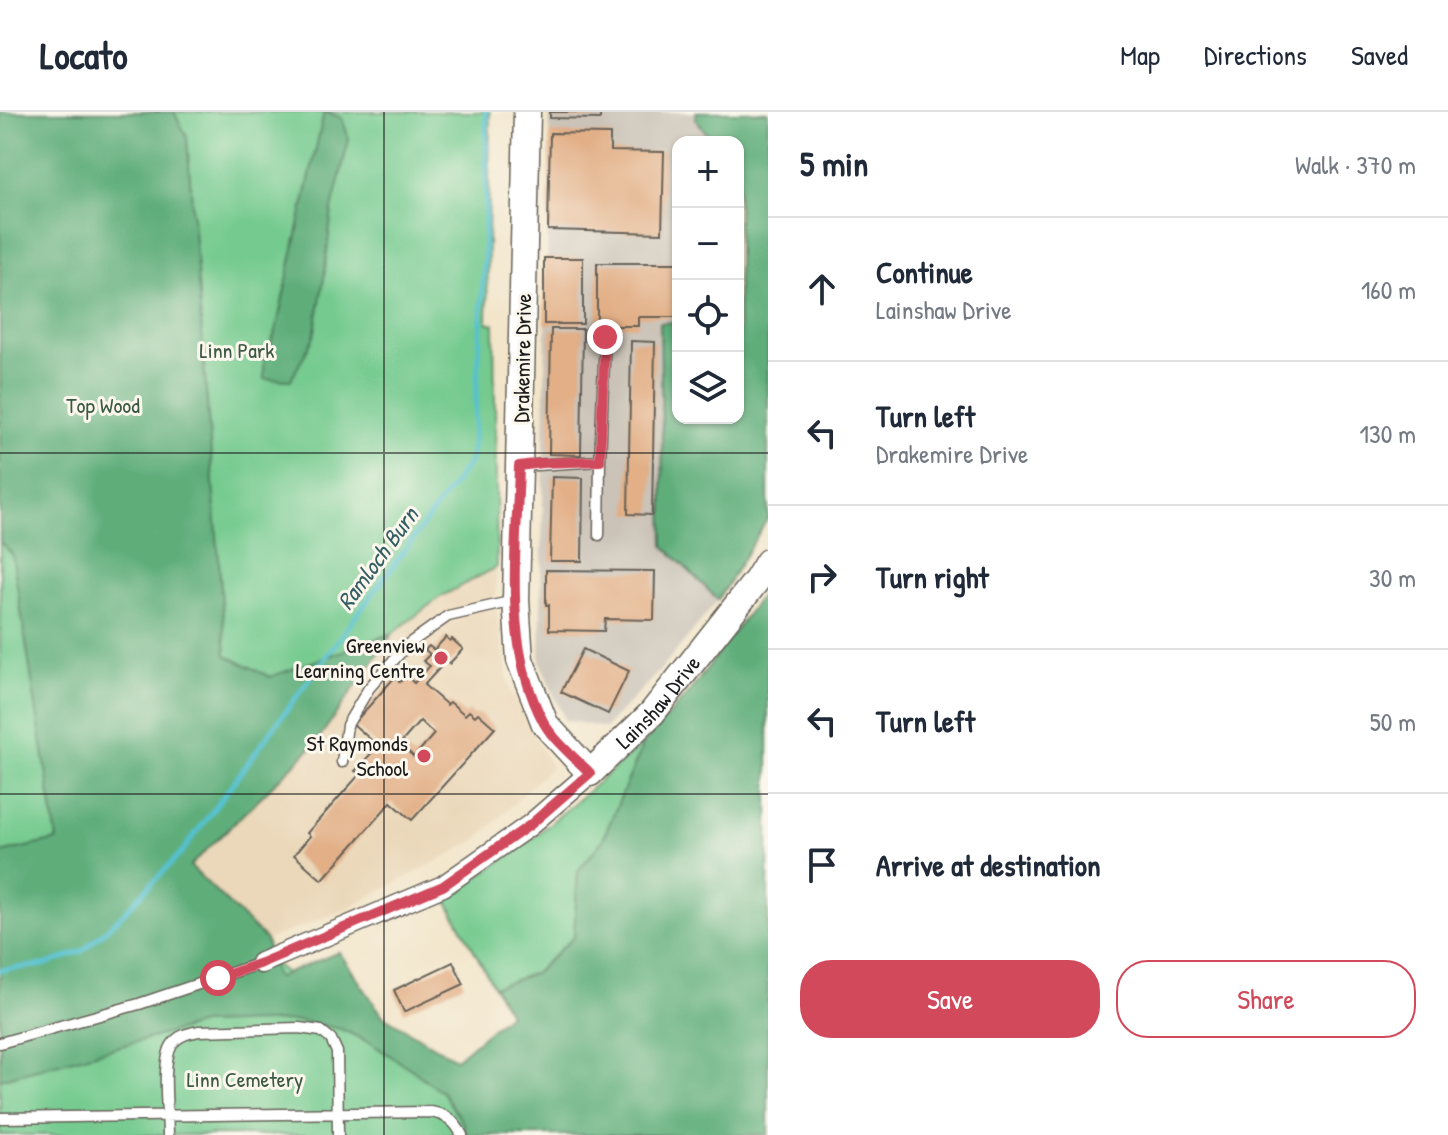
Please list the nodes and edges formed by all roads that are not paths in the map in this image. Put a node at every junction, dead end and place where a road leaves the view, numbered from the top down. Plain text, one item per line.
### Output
1 (527, 112) edge
2 (605, 337) dead end
3 (600, 461) junction
4 (519, 466) junction
5 (599, 535) dead end
6 (768, 562) edge
7 (516, 600) junction
8 (342, 762) dead end
9 (590, 773) junction
10 (261, 963) joint
11 (0, 1043) edge
12 (338, 1115) junction
13 (0, 1118) edge
14 (168, 1118) junction
15 (168, 1135) edge
16 (338, 1135) edge
17 (462, 1135) edge

1 - 4 street, Drakemire Drive
2 - 3 lane
3 - 4 lane
3 - 5 lane
4 - 7 street, Drakemire Drive
6 - 9 street, Lainshaw Drive
7 - 8 lane
7 - 9 street, Drakemire Drive
9 - 10 street, Lainshaw Drive
10 - 11 lane, Lainshaw Drive
12 - 14 lane
12 - 14 lane
12 - 16 lane
12 - 17 lane
13 - 14 lane
14 - 15 lane

